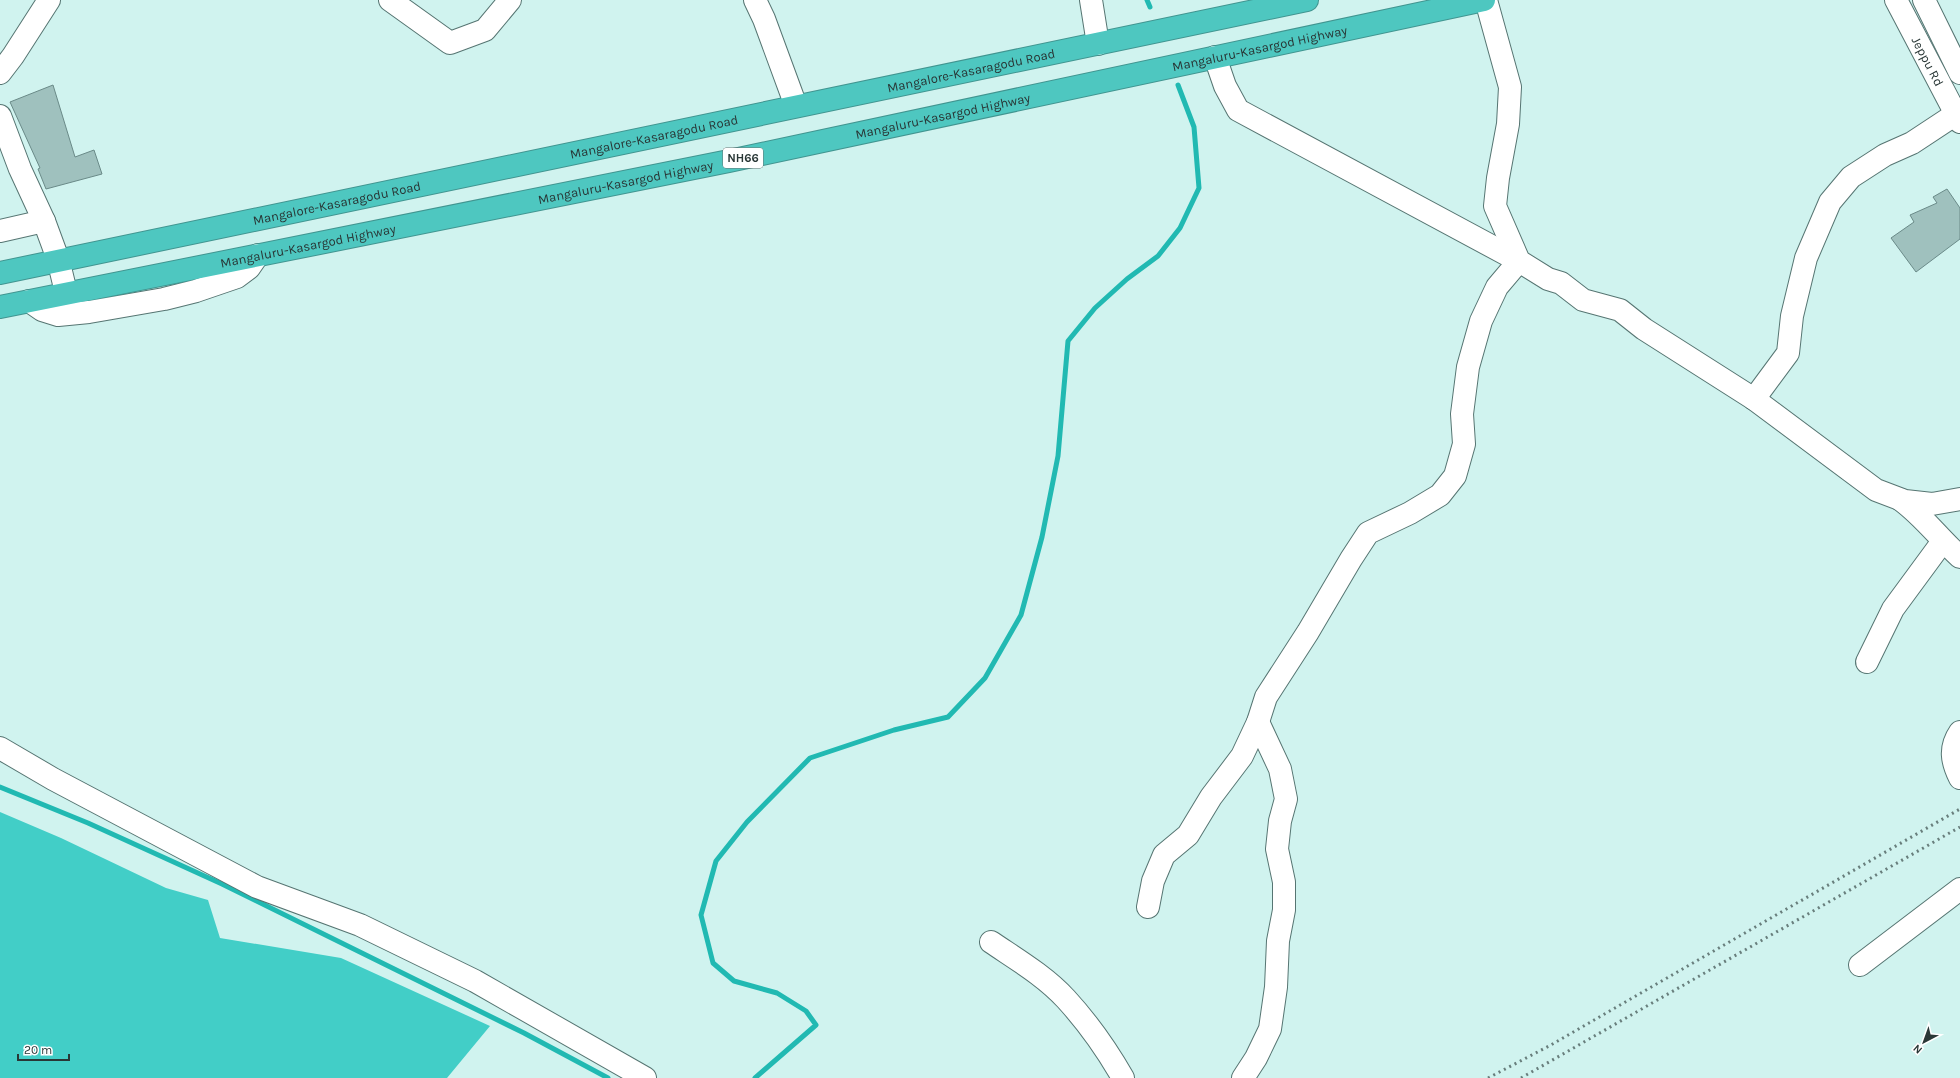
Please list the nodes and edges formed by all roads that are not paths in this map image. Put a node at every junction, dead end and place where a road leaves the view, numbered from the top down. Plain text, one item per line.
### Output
1 (49, 0) edge
2 (390, 0) edge
3 (510, 0) edge
4 (754, 0) edge
5 (1091, 0) edge
6 (1308, 0) edge
7 (1485, 0) edge
8 (1896, 0) edge
9 (1924, 0) edge
10 (1098, 44) junction
11 (1215, 57) junction
12 (0, 73) edge
13 (1960, 73) edge
14 (796, 106) junction
15 (0, 116) edge
16 (1958, 118) edge
17 (44, 221) junction
18 (0, 231) edge
19 (258, 255) junction
20 (58, 259) junction
21 (1519, 261) junction
22 (0, 273) edge
23 (67, 293) junction
24 (29, 301) junction
25 (0, 307) edge
26 (72, 314) junction
27 (1754, 399) junction
28 (1960, 499) edge
29 (1901, 500) junction
30 (1942, 541) junction
31 (1960, 556) edge
32 (1867, 662) dead end
33 (1258, 722) junction
34 (1960, 732) edge
35 (0, 748) edge
36 (1960, 778) edge
37 (1960, 889) edge
38 (1148, 906) dead end
39 (990, 942) dead end
40 (1860, 965) dead end
41 (645, 1078) edge
42 (1123, 1078) edge
43 (1243, 1078) edge

1 - 12 street
2 - 3 street
4 - 14 street
5 - 10 street
6 - 10 highway, Mangalore-Kasaragodu Road
7 - 11 highway, Mangaluru-Kasargod Highway / NH66
7 - 21 street
8 - 16 street, Jeppu Rd
9 - 13 street, Jeppu Rd
10 - 14 highway, Mangalore-Kasaragodu Road
11 - 19 highway, Mangaluru-Kasargod Highway / NH66
11 - 21 street
14 - 20 highway, Mangalore-Kasaragodu Road
15 - 17 street
16 - 27 street
17 - 18 street
17 - 20 street
19 - 23 highway, Mangaluru-Kasargod Highway / NH66
19 - 26 street
20 - 22 highway, Mangalore-Kasaragodu Road
20 - 23 street
21 - 27 street
21 - 33 street
23 - 24 highway, Mangaluru-Kasargod Highway / NH66
23 - 26 street
24 - 25 highway, Mangaluru-Kasargod Highway / NH66
24 - 26 street
27 - 29 street
28 - 29 street
29 - 30 street
30 - 31 street
30 - 32 street
33 - 38 street
33 - 43 street
34 - 36 street
35 - 41 street
37 - 40 street
39 - 42 street

